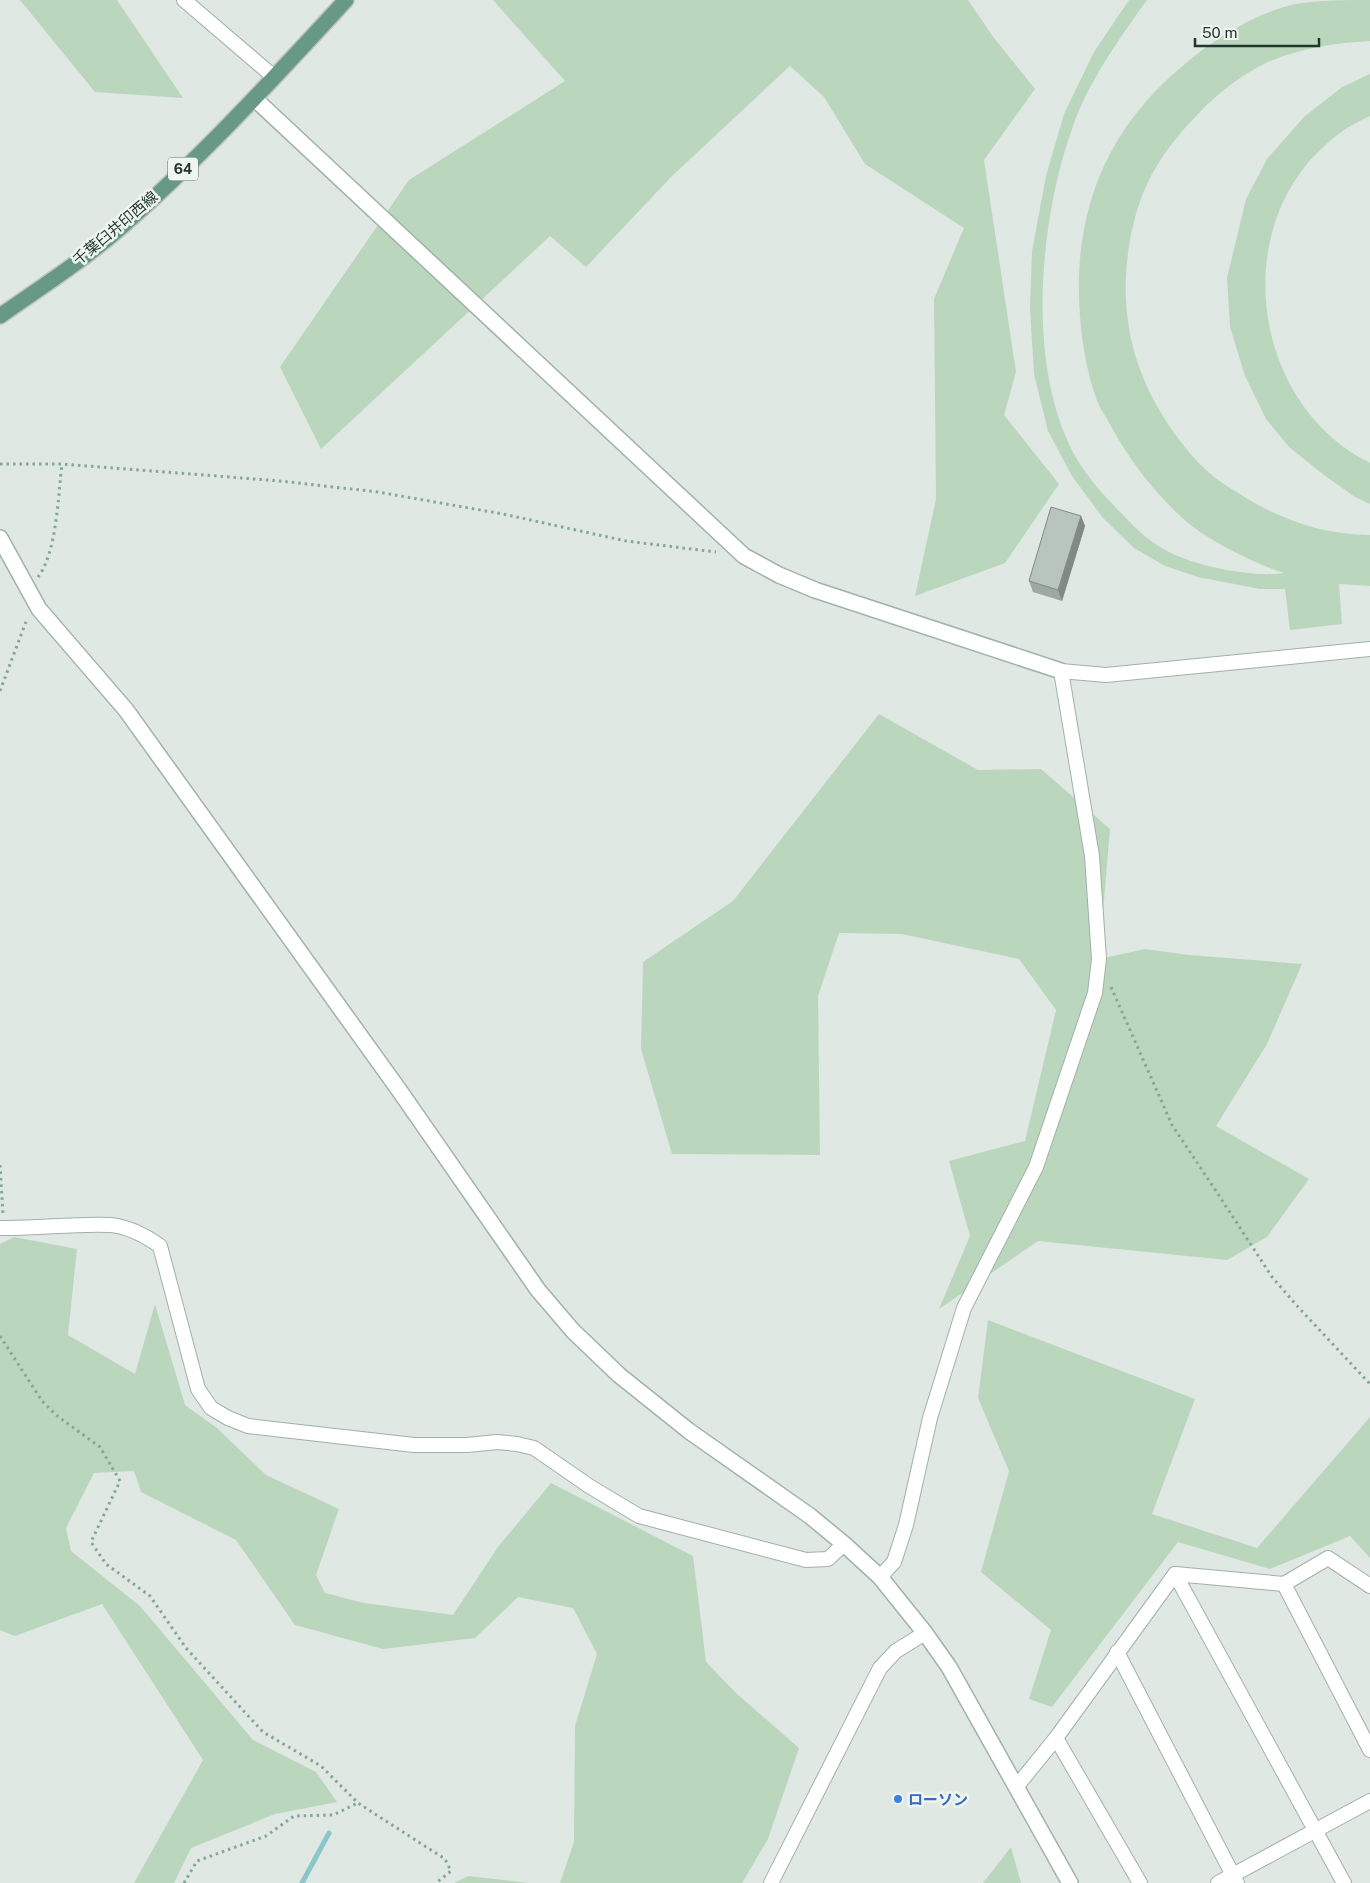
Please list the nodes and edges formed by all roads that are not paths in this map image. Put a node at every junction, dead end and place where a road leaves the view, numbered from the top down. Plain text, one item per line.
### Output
1 (184, 0) edge
2 (346, 0) edge
3 (274, 77) junction
4 (255, 99) junction
5 (0, 316) edge
6 (0, 538) edge
7 (1370, 649) edge
8 (1061, 671) junction
9 (1, 1223) edge
10 (844, 1544) junction
11 (1175, 1574) junction
12 (880, 1578) junction
13 (1284, 1584) junction
14 (1370, 1586) edge
15 (925, 1633) junction
16 (1117, 1652) junction
17 (1056, 1738) junction
18 (1370, 1750) edge
19 (1017, 1786) junction
20 (1370, 1802) edge
21 (1316, 1831) junction
22 (1235, 1879) edge
23 (772, 1883) edge
24 (1070, 1883) edge
25 (1140, 1883) edge
26 (1218, 1883) edge
27 (1344, 1883) edge

1 - 3 street
2 - 3 main road, 千葉臼井印西線 / 64
3 - 4 main road, 千葉臼井印西線 / 64
4 - 5 main road, 千葉臼井印西線 / 64
4 - 8 street
6 - 10 street
7 - 8 street
8 - 12 street
9 - 10 street
10 - 12 street
11 - 13 street
11 - 16 street
11 - 21 street
12 - 15 street
13 - 14 street
13 - 18 street
15 - 19 street
15 - 23 street
16 - 17 street
16 - 22 street
17 - 19 street
17 - 25 street
19 - 24 street
20 - 21 street
21 - 22 street
21 - 27 street
22 - 26 street

